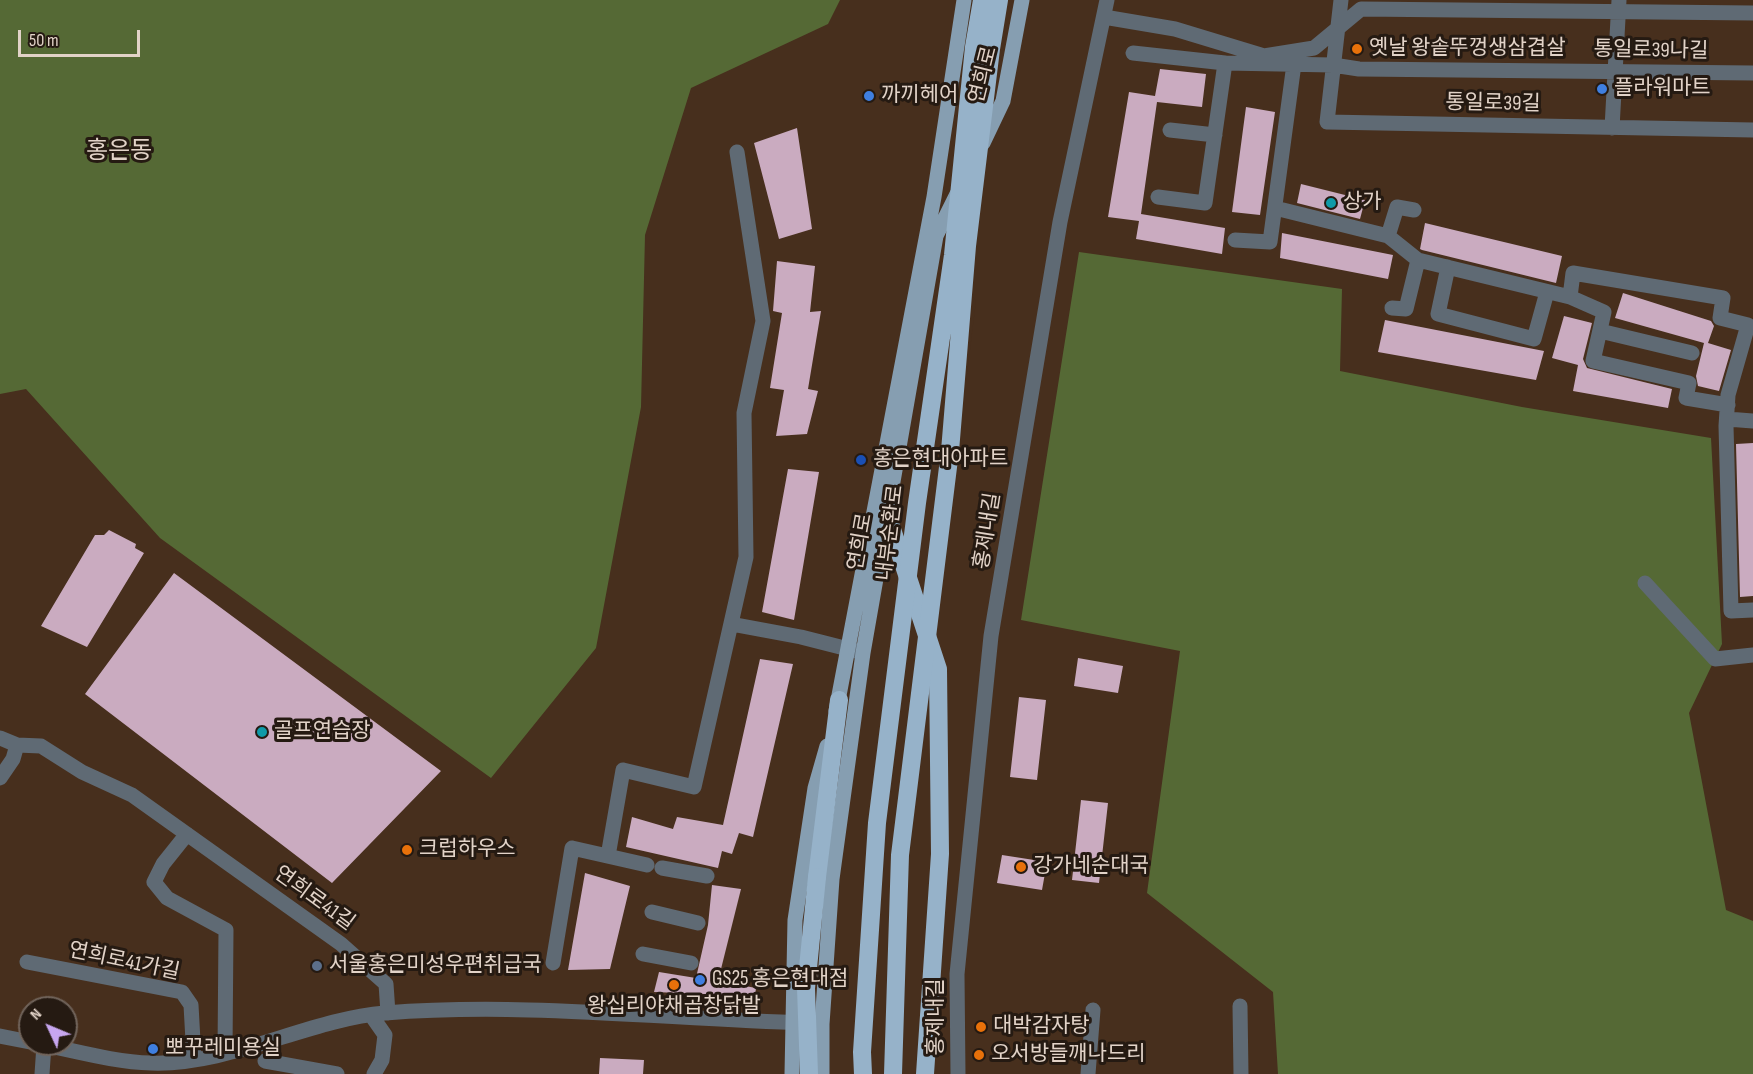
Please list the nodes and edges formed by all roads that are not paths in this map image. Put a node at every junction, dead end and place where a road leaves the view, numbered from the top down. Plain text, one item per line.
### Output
1 (964, 0) edge
2 (981, 0) edge
3 (999, 0) edge
4 (1022, 0) edge
5 (1107, 0) edge
6 (1341, 0) edge
7 (1618, 6) edge
8 (1753, 13) edge
9 (1104, 17) junction
10 (1339, 27) junction
11 (1314, 48) junction
12 (1133, 53) dead end
13 (1225, 63) junction
14 (1302, 65) junction
15 (1333, 66) junction
16 (1616, 72) junction
17 (1753, 74) edge
18 (1612, 128) junction
19 (1170, 130) dead end
20 (1753, 130) edge
21 (1215, 135) junction
22 (737, 152) dead end
23 (1158, 197) dead end
24 (1275, 208) junction
25 (1414, 210) dead end
26 (1388, 236) junction
27 (1235, 240) dead end
28 (1418, 260) junction
29 (1448, 267) junction
30 (1547, 291) junction
31 (1570, 297) junction
32 (1392, 308) dead end
33 (1600, 331) junction
34 (1692, 353) dead end
35 (1727, 412) junction
36 (1753, 421) edge
37 (887, 514) junction
38 (1645, 583) dead end
39 (1753, 610) edge
40 (731, 624) junction
41 (846, 649) junction
42 (863, 653) junction
43 (1753, 655) edge
44 (839, 700) junction
45 (0, 738) edge
46 (18, 745) junction
47 (0, 778) edge
48 (187, 834) junction
49 (608, 856) junction
50 (707, 876) dead end
51 (652, 912) dead end
52 (698, 923) dead end
53 (643, 954) dead end
54 (27, 962) dead end
55 (553, 963) dead end
56 (691, 963) dead end
57 (1240, 1006) dead end
58 (1093, 1010) dead end
59 (388, 1013) junction
60 (371, 1015) junction
61 (793, 1023) junction
62 (822, 1024) junction
63 (0, 1036) edge
64 (18, 1040) edge
65 (78, 1051) edge
66 (225, 1052) junction
67 (42, 1056) edge
68 (194, 1059) junction
69 (265, 1061) dead end
70 (42, 1074) edge
71 (337, 1074) edge
72 (374, 1074) edge
73 (792, 1074) edge
74 (808, 1074) edge
75 (822, 1074) edge
76 (863, 1074) edge
77 (893, 1074) edge
78 (925, 1074) edge
79 (958, 1074) edge
80 (1088, 1074) edge
81 (1241, 1074) edge

1 - 41 main road, 연희로
2 - 76 highway, 내부순환로, bridge
3 - 77 highway, bridge
4 - 37 main road, 연희로
5 - 9 street, 홍제내길
6 - 10 street, 통일로39길
7 - 8 street
7 - 10 street
7 - 16 street
9 - 11 street
9 - 79 street, 홍제내길
10 - 11 street
10 - 15 street, 통일로39길
11 - 14 street
12 - 13 street, 통일로39나길
13 - 14 street, 통일로39나길
13 - 21 street
14 - 15 street, 통일로39나길
14 - 24 street
15 - 16 street, 통일로39나길
15 - 18 street, 통일로39길
16 - 17 street, 통일로39나길
16 - 18 street
18 - 20 street, 통일로39길
19 - 21 street
21 - 23 street
22 - 40 street
24 - 26 street
24 - 27 street
25 - 26 street
26 - 28 street
28 - 29 street
28 - 32 street
29 - 30 street
29 - 30 street
30 - 31 street
31 - 33 street
31 - 35 street
33 - 34 street
33 - 35 street
35 - 36 street
35 - 39 street
37 - 42 main road, 연희로
37 - 78 highway, bridge
38 - 43 street
40 - 41 street
40 - 49 street
41 - 42 street
41 - 44 main road, 연희로
42 - 62 main road, 연희로
44 - 61 main road
44 - 74 highway, bridge
45 - 46 street, 연희로41길
46 - 47 street
46 - 48 street, 연희로41길
48 - 59 street, 연희로41길
48 - 66 street
49 - 50 street
49 - 55 street
51 - 52 street
53 - 56 street
54 - 68 street, 연희로41가길
57 - 81 street
58 - 80 street
59 - 60 street
59 - 61 street
60 - 66 street
60 - 72 street
61 - 62 street
61 - 73 main road
62 - 75 main road, 연희로
63 - 64 street
65 - 68 street
66 - 68 street
67 - 70 street
69 - 71 street

